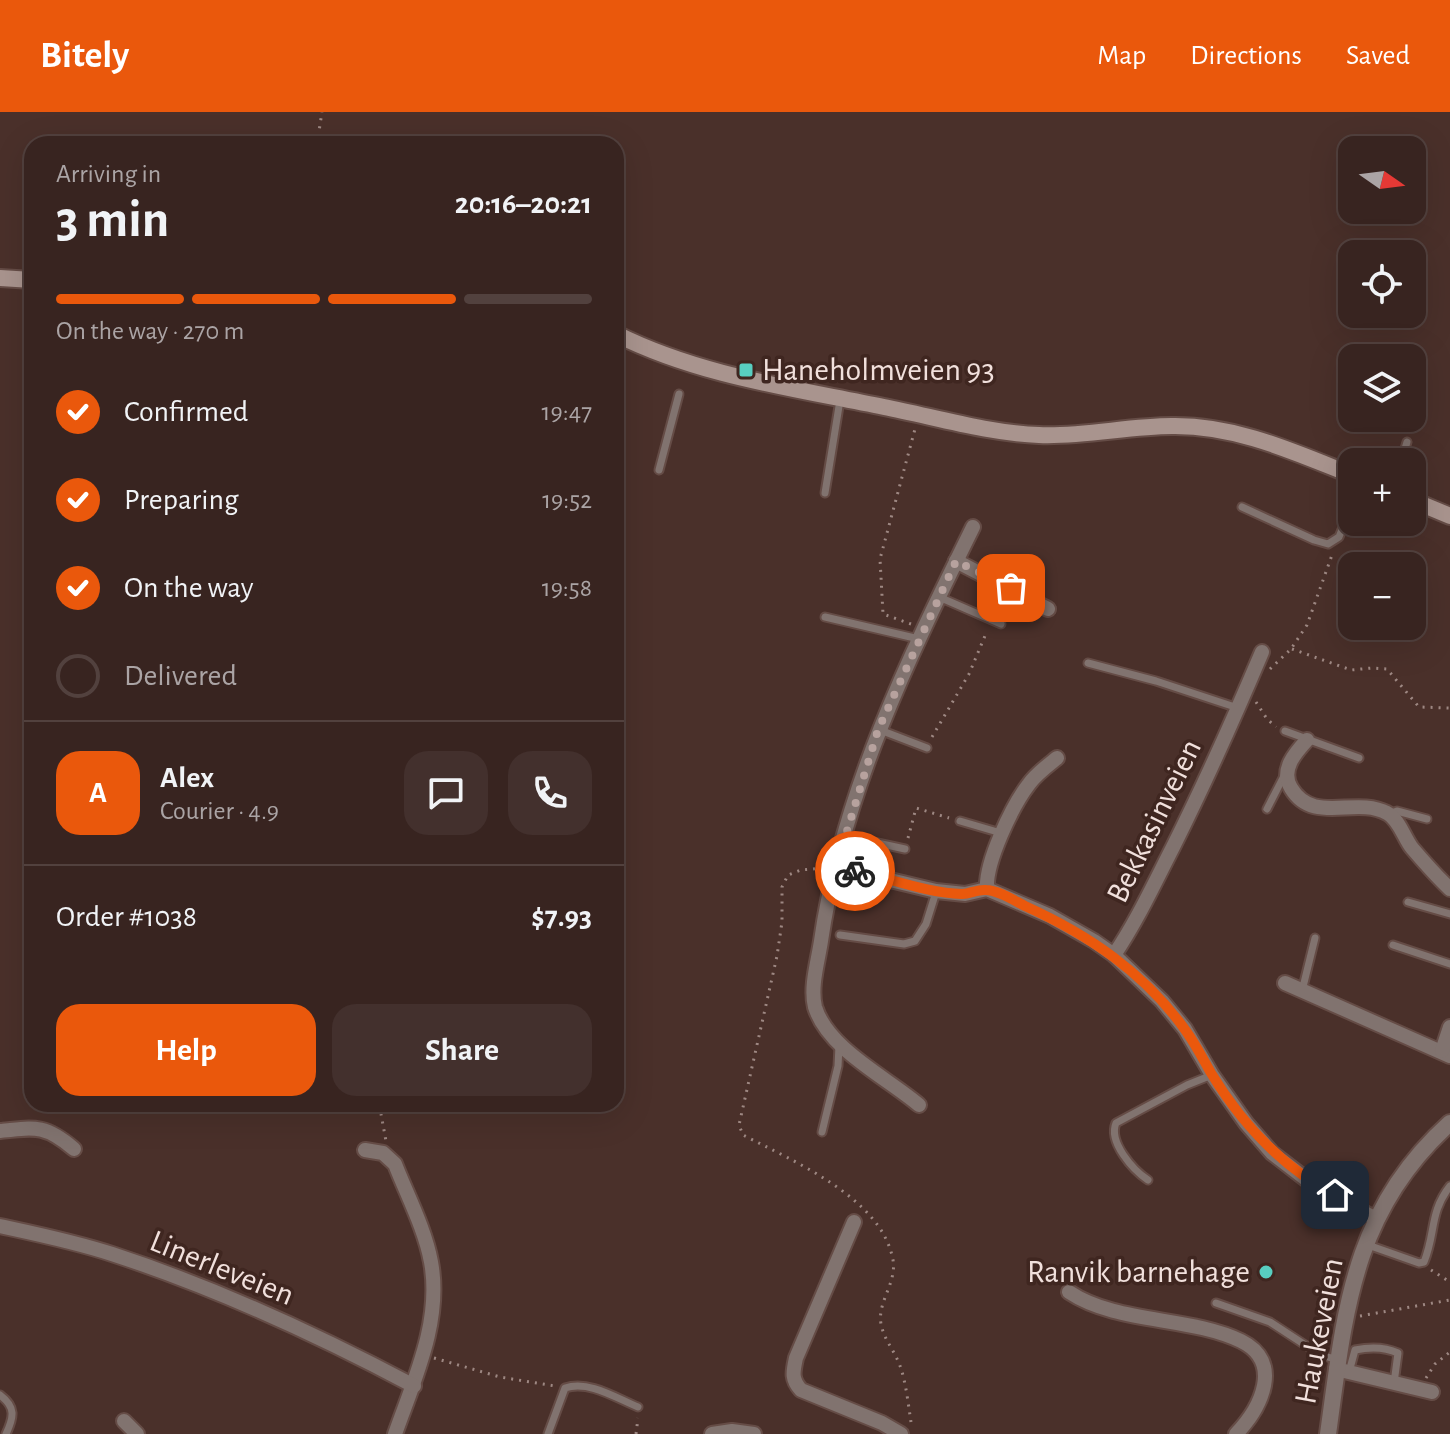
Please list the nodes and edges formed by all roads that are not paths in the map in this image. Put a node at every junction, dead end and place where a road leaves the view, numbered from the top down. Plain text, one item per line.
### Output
1 (0, 278) edge
2 (24, 280) edge
3 (624, 337) edge
4 (679, 394) dead end
5 (841, 398) junction
6 (1407, 442) dead end
7 (1405, 448) edge
8 (659, 470) dead end
9 (1338, 470) edge
10 (825, 493) dead end
11 (1426, 506) edge
12 (1242, 507) dead end
13 (1450, 516) edge
14 (973, 527) dead end
15 (1339, 536) edge
16 (956, 561) junction
17 (939, 597) junction
18 (1048, 609) dead end
19 (825, 617) dead end
20 (1001, 624) dead end
21 (922, 633) junction
22 (1262, 652) dead end
23 (1088, 663) dead end
24 (1241, 701) junction
25 (878, 730) junction
26 (1285, 731) road end
27 (1307, 740) junction
28 (927, 748) road end
29 (1057, 758) dead end
30 (1359, 758) dead end
31 (1286, 772) junction
32 (1267, 809) dead end
33 (1390, 814) junction
34 (1427, 819) dead end
35 (960, 821) road end
36 (1003, 834) junction
37 (845, 836) junction
38 (905, 849) road end
39 (836, 867) junction
40 (987, 889) junction
41 (1450, 889) edge
42 (936, 891) junction
43 (1408, 902) dead end
44 (1450, 914) edge
45 (840, 935) dead end
46 (1315, 938) dead end
47 (1393, 945) dead end
48 (1114, 955) junction
49 (1450, 964) edge
50 (1285, 983) dead end
51 (1302, 991) junction
52 (1450, 1027) edge
53 (839, 1044) junction
54 (1446, 1054) edge
55 (1212, 1075) junction
56 (919, 1105) dead end
57 (1450, 1123) edge
58 (0, 1131) edge
59 (822, 1132) dead end
60 (74, 1149) dead end
61 (365, 1150) dead end
62 (1148, 1180) dead end
63 (1450, 1186) edge
64 (1376, 1219) junction
65 (854, 1222) dead end
66 (0, 1226) edge
67 (1365, 1244) junction
68 (1069, 1292) dead end
69 (1216, 1303) dead end
70 (1341, 1367) junction
71 (1394, 1383) junction
72 (414, 1386) junction
73 (1425, 1391) road end
74 (0, 1395) edge
75 (638, 1407) road end
76 (124, 1421) dead end
77 (6, 1434) edge
78 (137, 1434) edge
79 (395, 1434) edge
80 (548, 1434) edge
81 (712, 1434) edge
82 (754, 1434) edge
83 (901, 1434) edge
84 (1236, 1434) edge
85 (1328, 1434) edge

1 - 2 main road
3 - 5 main road
4 - 8 lane
5 - 9 main road
5 - 10 lane
6 - 7 lane
11 - 13 main road
12 - 15 lane
14 - 16 street
16 - 17 street
16 - 18 street
17 - 20 lane
17 - 21 street
19 - 21 lane
21 - 25 street
22 - 24 street, Bekkasinveien
23 - 24 lane, Bekkasinveien
24 - 48 street, Bekkasinveien
25 - 28 lane
25 - 37 street
26 - 27 lane
27 - 30 lane
27 - 31 street
29 - 36 street
31 - 32 lane
31 - 33 street
33 - 34 lane
33 - 41 street
35 - 36 lane
36 - 40 street
37 - 38 lane
37 - 39 street
39 - 42 street
39 - 53 street
40 - 42 street
40 - 48 street
42 - 45 lane
43 - 44 lane
46 - 51 lane
47 - 49 lane
48 - 55 street
50 - 51 street
51 - 54 street
52 - 54 street
53 - 56 street
53 - 59 lane
55 - 62 lane
55 - 64 street
57 - 64 street, Haukeveien
58 - 60 street
61 - 72 street
63 - 67 lane
64 - 67 street, Haukeveien
65 - 83 street
66 - 72 street, Linerleveien
67 - 70 street, Haukeveien
68 - 84 street
69 - 70 lane
70 - 71 street
70 - 71 lane
70 - 85 street, Haukeveien
71 - 73 street
72 - 79 street
74 - 77 lane
75 - 80 lane
76 - 78 street
81 - 82 street

